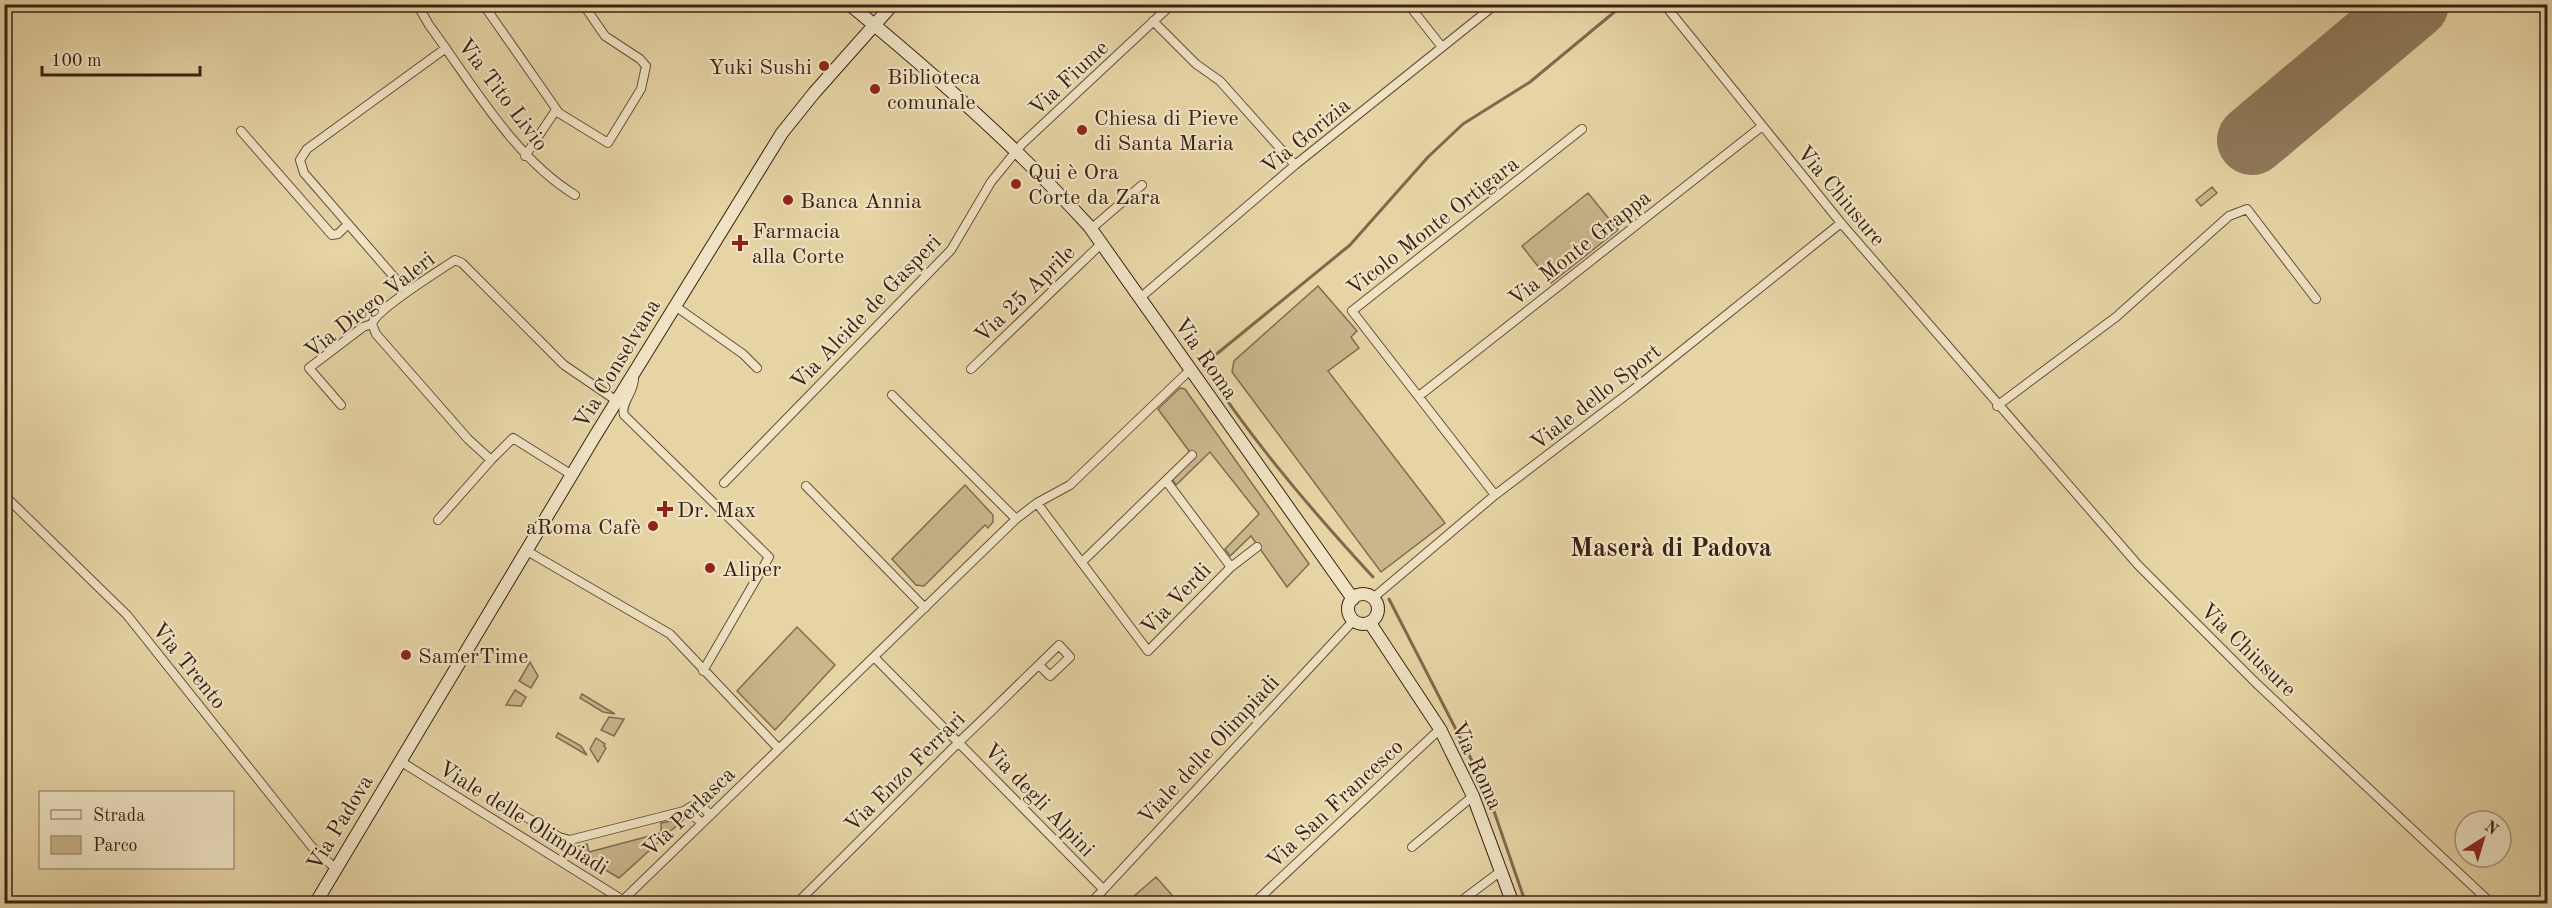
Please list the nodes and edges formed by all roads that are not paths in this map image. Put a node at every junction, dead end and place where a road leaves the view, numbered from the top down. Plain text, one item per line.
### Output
1 (417, 4) edge
2 (483, 4) edge
3 (583, 4) edge
4 (849, 4) edge
5 (894, 4) edge
6 (1172, 4) edge
7 (1408, 4) edge
8 (1496, 4) edge
9 (1664, 4) edge
10 (1153, 21) junction
11 (874, 25) junction
12 (1442, 47) junction
13 (446, 48) junction
14 (556, 110) junction
15 (1761, 127) junction
16 (1582, 129) dead end
17 (241, 131) dead end
18 (1016, 151) junction
19 (525, 156) junction
20 (1295, 165) junction
21 (1142, 185) dead end
22 (575, 195) dead end
23 (1841, 224) junction
24 (348, 225) junction
25 (1091, 229) junction
26 (1101, 244) junction
27 (407, 292) junction
28 (1140, 298) junction
29 (2316, 299) dead end
30 (675, 306) junction
31 (372, 324) junction
32 (757, 368) dead end
33 (971, 369) dead end
34 (1190, 370) junction
35 (634, 373) junction
36 (892, 395) dead end
37 (1419, 396) junction
38 (617, 401) junction
39 (341, 405) dead end
40 (1997, 406) junction
41 (1192, 455) dead end
42 (491, 460) junction
43 (572, 475) junction
44 (1167, 482) junction
45 (724, 483) dead end
46 (806, 486) dead end
47 (4, 495) edge
48 (1495, 495) junction
49 (1037, 502) junction
50 (1016, 519) junction
51 (438, 520) dead end
52 (1257, 547) dead end
53 (527, 551) junction
54 (1082, 562) junction
55 (1231, 567) junction
56 (1353, 598) junction
57 (1373, 598) junction
58 (925, 608) junction
59 (1354, 620) junction
60 (1370, 622) junction
61 (874, 657) junction
62 (1039, 665) dead end
63 (703, 671) junction
64 (1440, 729) junction
65 (959, 742) junction
66 (778, 748) junction
67 (400, 761) junction
68 (1473, 796) junction
69 (508, 806) dead end
70 (684, 811) junction
71 (710, 815) junction
72 (702, 823) junction
73 (1412, 847) dead end
74 (336, 868) junction
75 (1501, 871) junction
76 (1104, 889) junction
77 (626, 902) edge
78 (315, 903) edge
79 (796, 903) edge
80 (1090, 903) edge
81 (1253, 903) edge
82 (1457, 903) edge
83 (1513, 903) edge
84 (2492, 903) edge

1 - 13 street, Via Tito Livio
2 - 14 street
3 - 14 street
4 - 11 main road, Via Roma
5 - 11 main road, Via Conselvana
6 - 10 street, Via Fiume
7 - 12 street
8 - 12 street, Via Gorizia
9 - 15 street, Via Chiusure
10 - 18 street, Via Fiume
10 - 20 street
11 - 18 main road, Via Roma
11 - 30 main road, Via Conselvana
12 - 20 street, Via Gorizia
13 - 19 street, Via Tito Livio
13 - 24 street
14 - 19 street
15 - 23 street, Via Chiusure
15 - 37 street, Via Monte Grappa
16 - 37 street, Vicolo Monte Ortigara
17 - 24 street
18 - 25 main road, Via Roma
18 - 45 street, Via Alcide de Gasperi
19 - 22 street, Via Tito Livio
20 - 28 street, Via Gorizia
21 - 25 street
23 - 40 street, Via Chiusure
23 - 48 street, Viale dello Sport
24 - 27 street
25 - 26 main road, Via Roma
26 - 28 main road, Via Roma
26 - 33 street, Via 25 Aprile
27 - 31 street, Via Diego Valeri
27 - 38 street, Via Diego Valeri
28 - 34 main road, Via Roma
29 - 40 street
30 - 32 street
30 - 35 main road, Via Conselvana
31 - 39 street, Via Diego Valeri
31 - 42 street
34 - 49 street, Via Perlasca
34 - 56 main road, Via Roma
35 - 38 main road, Via Conselvana
35 - 63 street
36 - 50 street
37 - 48 street
38 - 43 main road, Via Conselvana
40 - 84 street, Via Chiusure
41 - 44 street
42 - 43 street
42 - 51 street
43 - 53 main road, Via Conselvana
44 - 54 street
44 - 55 street, Via Verdi
46 - 58 street
47 - 74 street, Via Trento
48 - 57 street, Viale dello Sport
49 - 50 street, Via Perlasca
49 - 54 street, Via Verdi
50 - 58 street, Via Perlasca
52 - 55 street
53 - 63 street
53 - 67 main road, Via Conselvana
54 - 55 street, Via Verdi
56 - 57 main road
56 - 59 main road
57 - 60 main road
58 - 61 street, Via Perlasca
59 - 60 main road
59 - 76 street, Viale delle Olimpiadi
60 - 64 main road, Via Roma
61 - 65 street, Via degli Alpini
61 - 66 street, Via Perlasca
62 - 65 street, Via Enzo Ferrari
63 - 66 street
64 - 68 main road, Via Roma
64 - 81 street, Via San Francesco
65 - 76 street, Via degli Alpini
65 - 79 street, Via Enzo Ferrari
66 - 71 street, Via Perlasca
67 - 74 main road, Via Padova
67 - 77 street, Viale delle Olimpiadi
68 - 73 street
68 - 75 main road, Via Roma
69 - 70 street
70 - 71 street
70 - 72 street
71 - 72 street, Via Perlasca
72 - 77 street, Via Perlasca
74 - 78 main road, Via Padova
75 - 82 street
75 - 83 main road, Via Roma
76 - 80 street, Viale delle Olimpiadi

